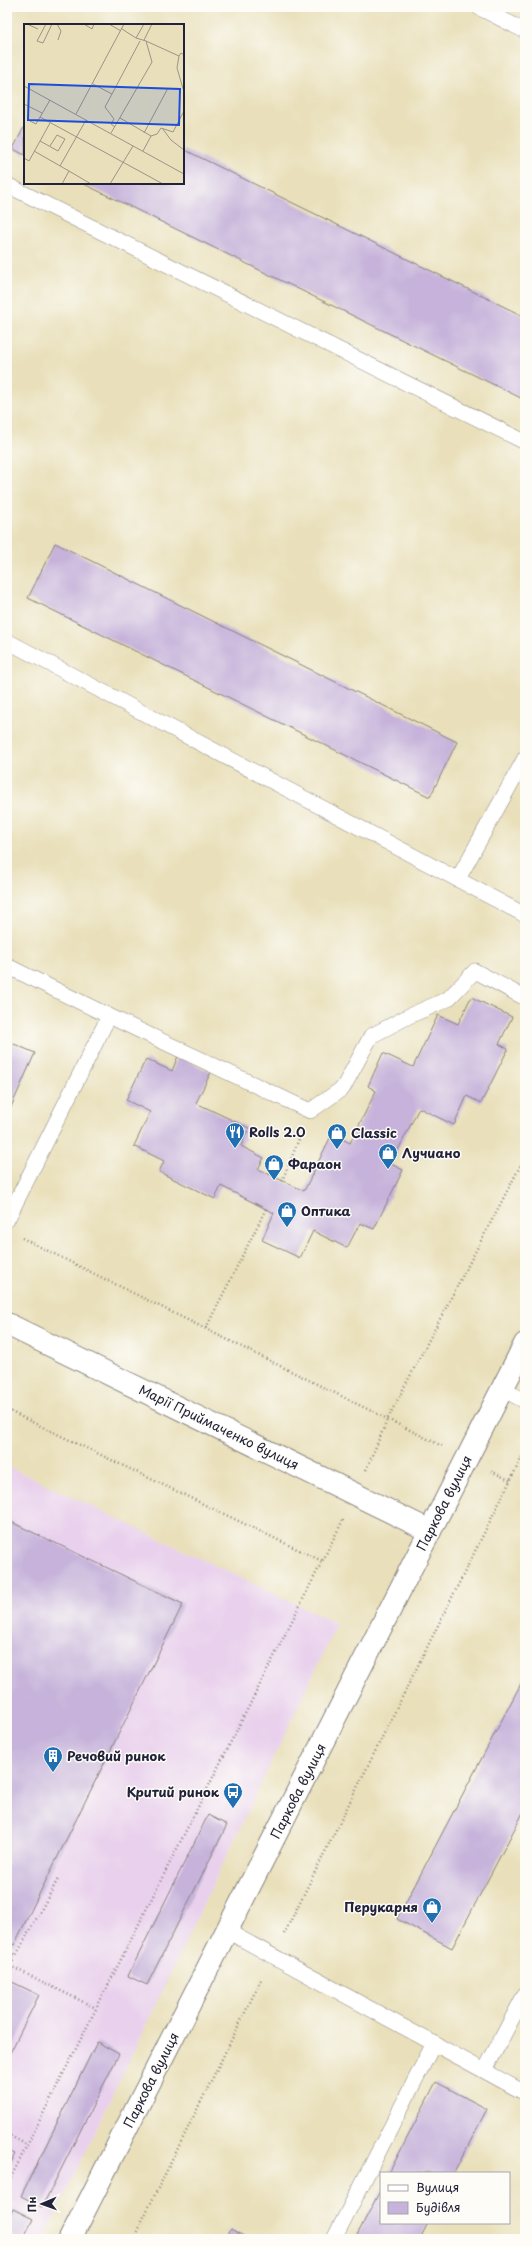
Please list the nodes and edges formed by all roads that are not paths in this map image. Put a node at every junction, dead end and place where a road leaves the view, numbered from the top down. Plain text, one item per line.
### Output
1 (478, 7) edge
2 (525, 31) edge
3 (7, 185) edge
4 (525, 442) edge
5 (7, 642) edge
6 (525, 758) edge
7 (458, 878) junction
8 (525, 915) edge
9 (7, 966) edge
10 (525, 998) edge
11 (109, 1016) junction
12 (7, 1220) edge
13 (7, 1324) edge
14 (525, 1344) edge
15 (502, 1389) junction
16 (525, 1401) edge
17 (430, 1531) junction
18 (227, 1931) junction
19 (525, 1994) edge
20 (434, 2043) junction
21 (485, 2070) junction
22 (525, 2092) edge
23 (70, 2239) edge
24 (334, 2239) edge

1 - 2 lane
3 - 4 lane
5 - 7 lane
6 - 7 lane
7 - 8 lane
9 - 11 lane
10 - 11 lane
11 - 12 lane
13 - 17 street, Марії Приймаченко вулиця
14 - 15 street, Паркова вулиця
15 - 16 lane
15 - 17 street, Паркова вулиця
17 - 18 street, Паркова вулиця
18 - 20 lane
18 - 23 street, Паркова вулиця
19 - 21 lane
20 - 21 lane
20 - 24 lane
21 - 22 lane

